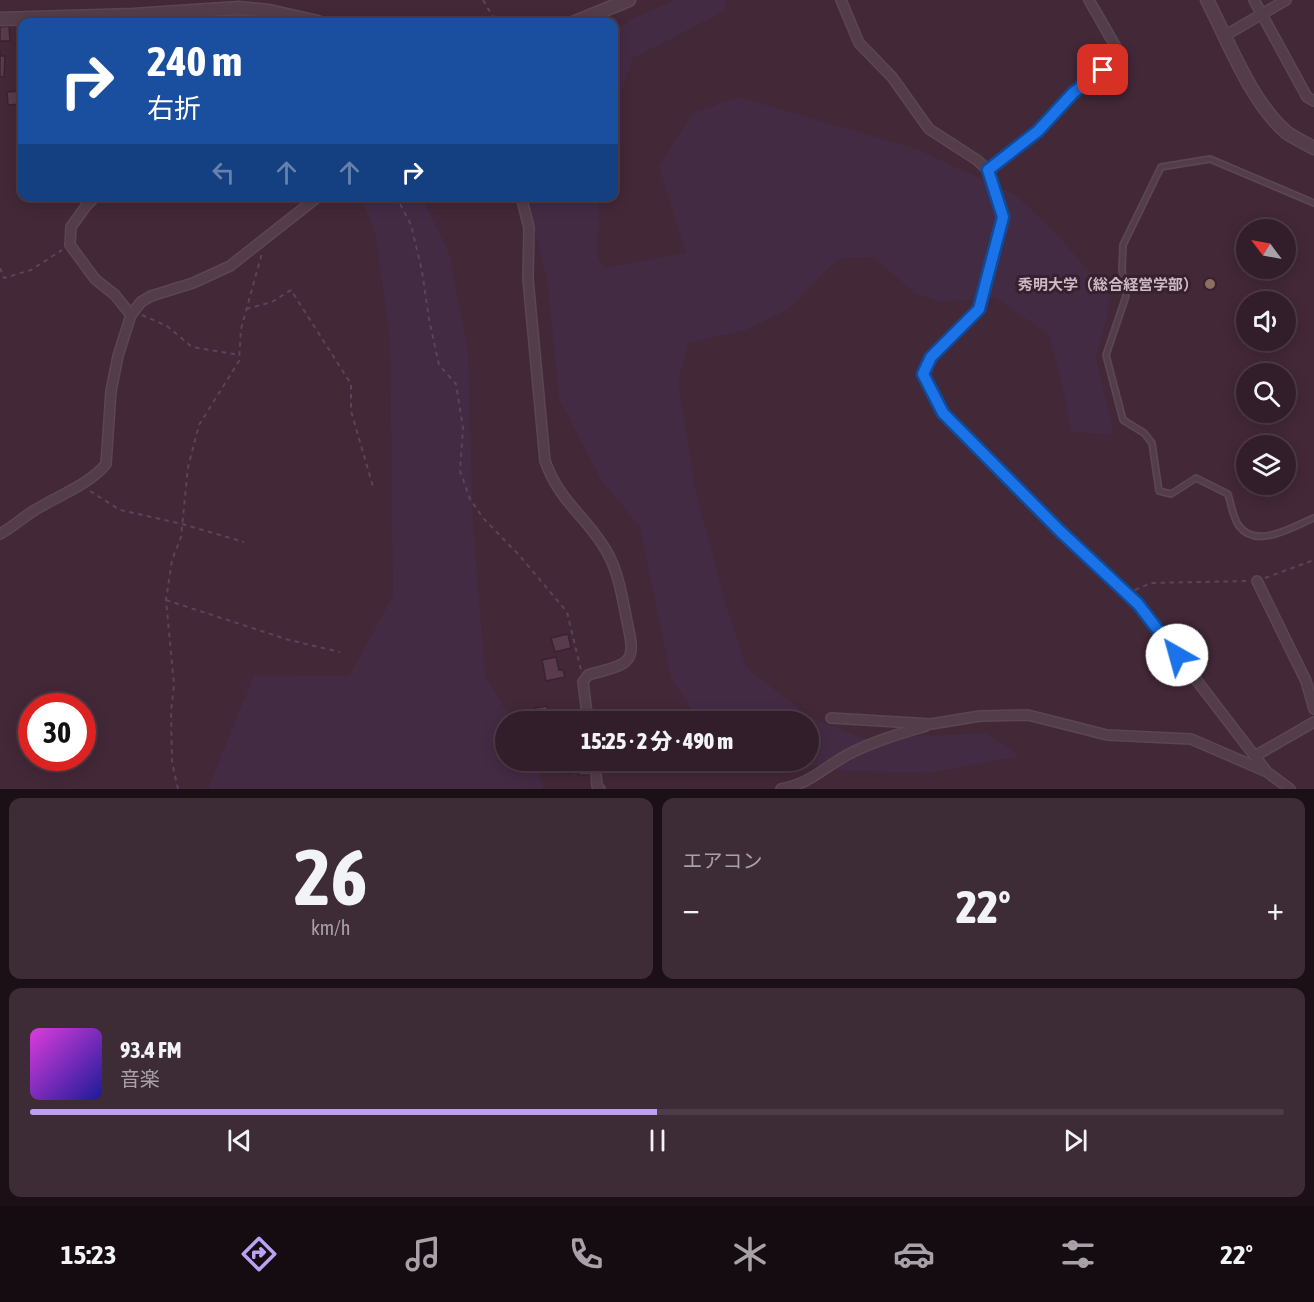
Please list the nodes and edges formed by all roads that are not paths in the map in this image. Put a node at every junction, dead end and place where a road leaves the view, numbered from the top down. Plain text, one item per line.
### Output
1 (629, 0) edge
2 (842, 0) edge
3 (1089, 0) edge
4 (1206, 0) edge
5 (1254, 0) edge
6 (1286, 0) edge
7 (1262, 14) junction
8 (267, 17) edge
9 (149, 18) edge
10 (585, 18) edge
11 (0, 19) edge
12 (18, 19) edge
13 (1226, 35) junction
14 (1314, 101) edge
15 (1314, 148) edge
16 (988, 170) junction
17 (91, 201) edge
18 (312, 201) edge
19 (522, 201) edge
20 (1314, 203) edge
21 (132, 313) junction
22 (1314, 518) edge
23 (0, 534) edge
24 (1257, 580) road end
25 (1314, 709) edge
26 (587, 711) edge
27 (831, 718) dead end
28 (1314, 722) edge
29 (931, 724) junction
30 (1255, 756) junction
31 (596, 771) edge
32 (1267, 772) junction
33 (600, 789) edge
34 (781, 789) edge
35 (1290, 789) edge

1 - 10 street
2 - 16 street
3 - 16 street
4 - 13 street
5 - 7 street
6 - 7 street
7 - 13 street
7 - 14 street
8 - 9 street
11 - 12 street
13 - 15 street
16 - 30 street
17 - 21 street
18 - 21 street
19 - 26 street
20 - 22 lane
21 - 23 street
24 - 25 street
27 - 29 street
28 - 30 street
29 - 32 street
29 - 34 street
30 - 32 street
31 - 33 street
32 - 35 street

